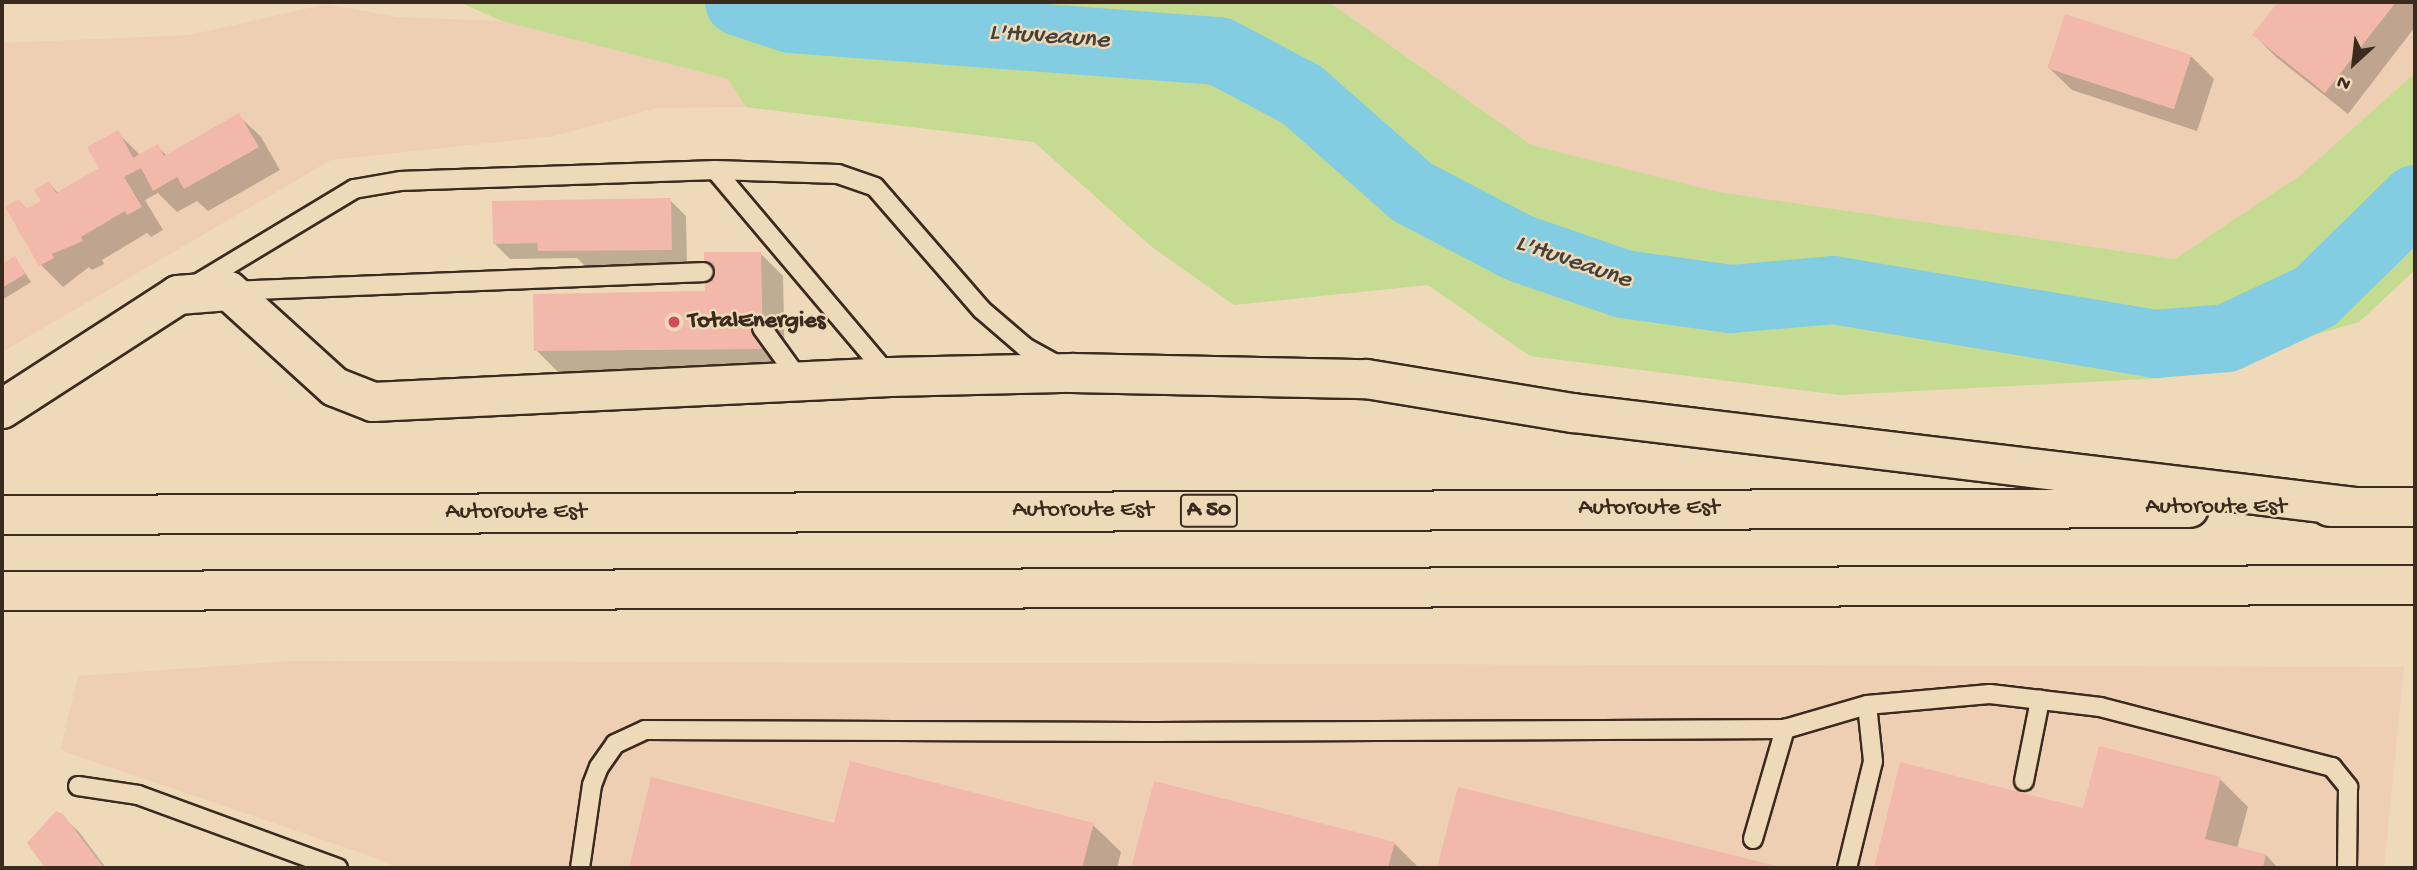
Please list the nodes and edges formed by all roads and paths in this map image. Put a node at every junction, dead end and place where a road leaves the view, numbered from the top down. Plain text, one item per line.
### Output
1 (715, 170) junction
2 (704, 272) dead end
3 (229, 291) junction
4 (178, 295) junction
5 (762, 328) dead end
6 (1072, 373) junction
7 (890, 377) junction
8 (801, 382) junction
9 (2, 409) edge
10 (2356, 507) junction
11 (2415, 507) edge
12 (2, 515) edge
13 (2415, 584) edge
14 (2, 591) edge
15 (2040, 700) junction
16 (1867, 705) junction
17 (1785, 729) junction
18 (2024, 782) dead end
19 (78, 786) dead end
20 (1753, 839) dead end
21 (338, 868) edge
22 (580, 868) edge
23 (1847, 868) edge
24 (2347, 868) edge

1 - 4 lane
1 - 6 lane
1 - 7 lane
2 - 3 lane
3 - 4 highway
3 - 8 highway
4 - 9 highway
5 - 8 lane
6 - 7 highway
6 - 10 highway
7 - 8 highway
10 - 11 highway, Autoroute Est / A 50
10 - 12 highway, Autoroute Est / A 50
13 - 14 highway
15 - 16 lane
15 - 18 lane
15 - 24 lane
16 - 17 lane
16 - 23 lane
17 - 20 lane
17 - 22 lane
19 - 21 lane

